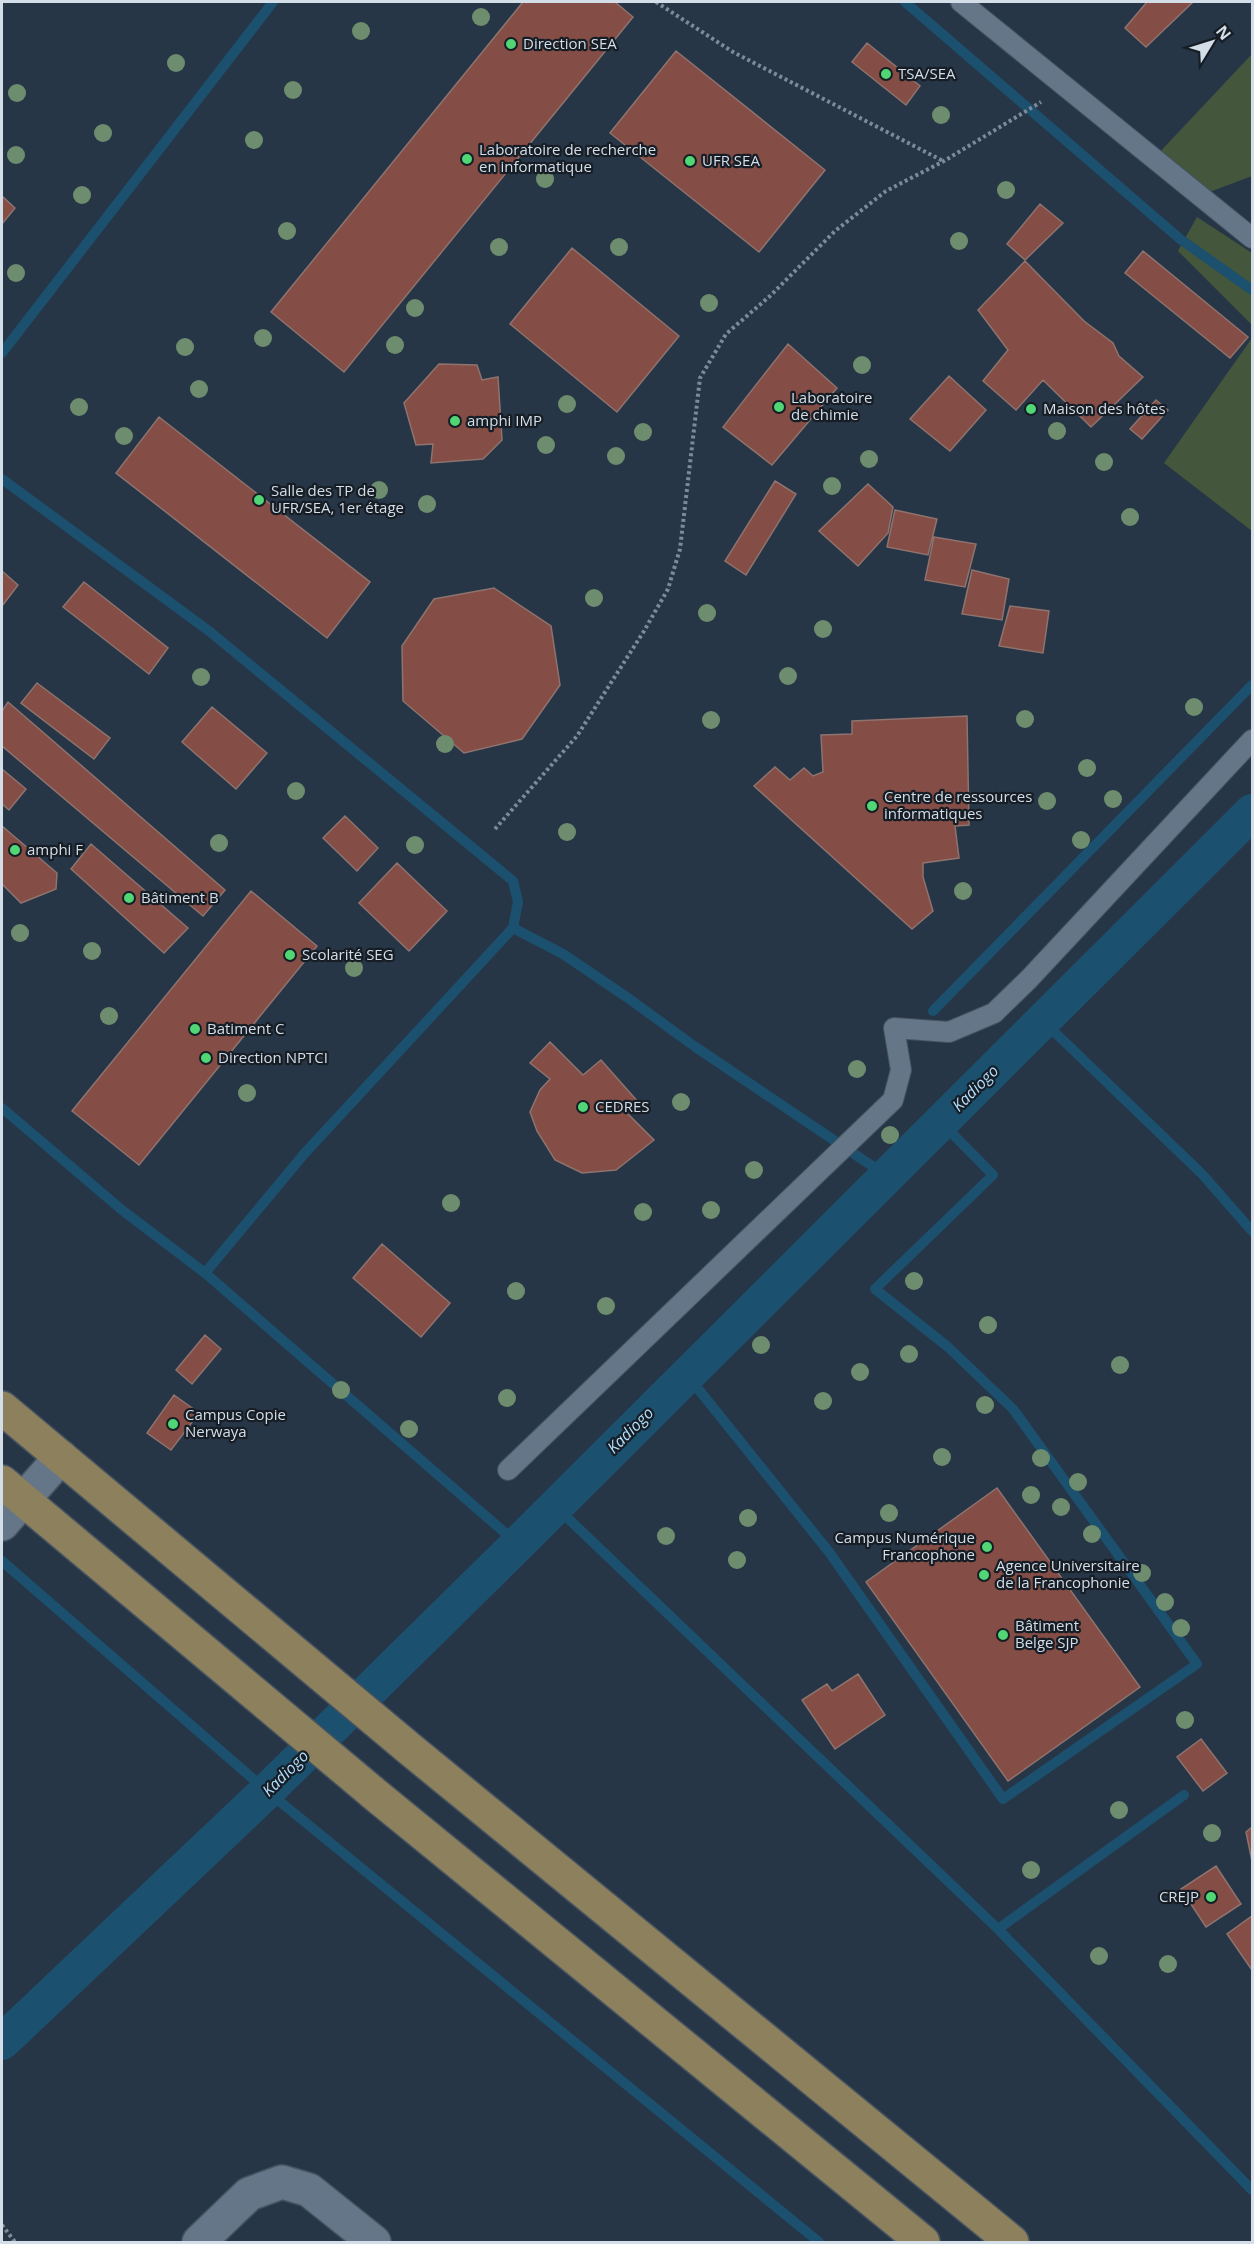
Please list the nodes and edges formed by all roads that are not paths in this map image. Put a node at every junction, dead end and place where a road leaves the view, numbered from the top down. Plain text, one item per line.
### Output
1 (961, 2) edge
2 (1252, 238) edge
3 (1252, 740) edge
4 (2, 1408) edge
5 (61, 1457) junction
6 (508, 1470) dead end
7 (12, 1491) edge
8 (2, 1524) edge
9 (199, 2242) edge
10 (374, 2242) edge
11 (923, 2242) edge
12 (1012, 2242) edge

1 - 2 lane
3 - 6 lane
4 - 5 main road
5 - 7 street
5 - 12 main road
7 - 8 street
7 - 11 main road
9 - 10 street

